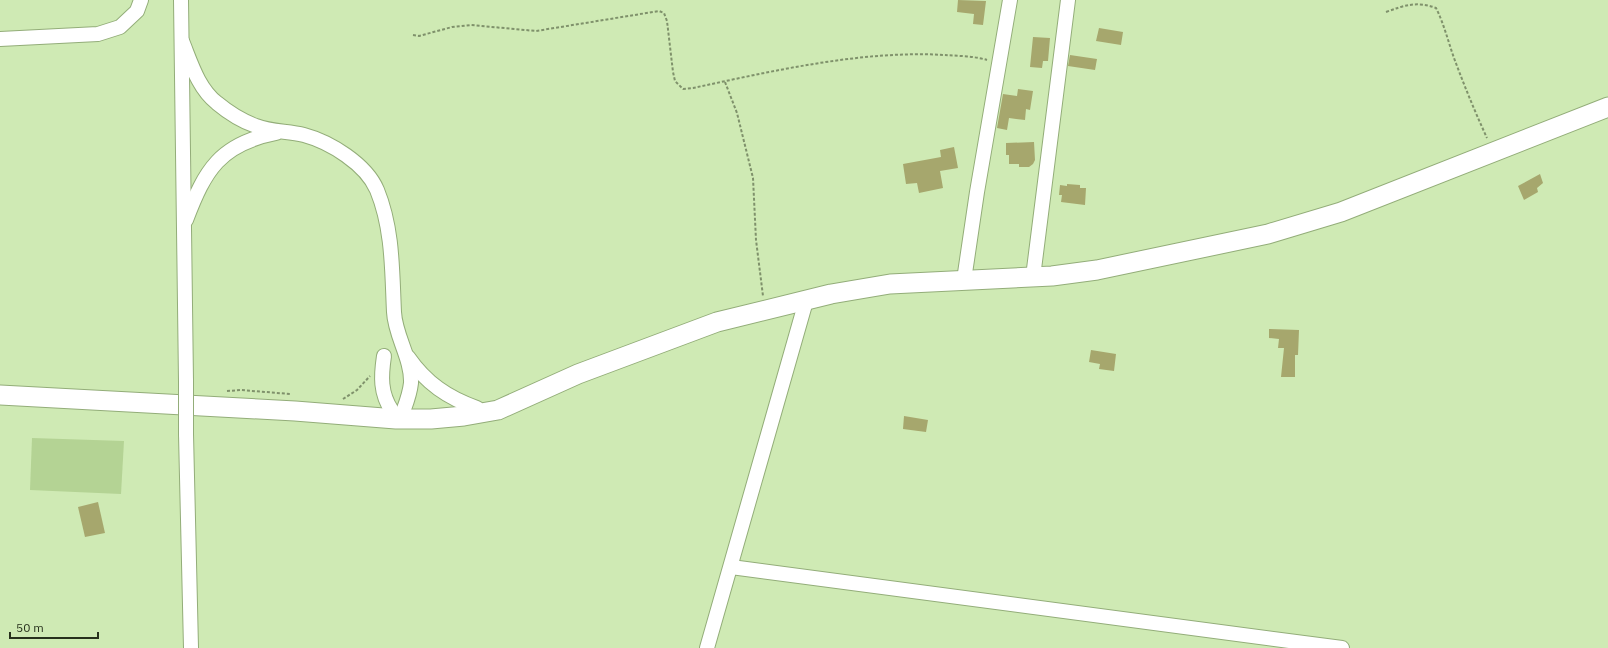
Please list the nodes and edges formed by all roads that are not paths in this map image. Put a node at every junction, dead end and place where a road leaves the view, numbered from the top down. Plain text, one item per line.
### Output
1 (141, 0) edge
2 (181, 0) edge
3 (1010, 0) edge
4 (1068, 0) edge
5 (0, 39) edge
6 (182, 41) junction
7 (1608, 106) edge
8 (282, 131) junction
9 (183, 228) junction
10 (1033, 277) junction
11 (964, 280) junction
12 (806, 301) junction
13 (404, 350) junction
14 (384, 356) dead end
15 (0, 395) edge
16 (477, 408) dead end
17 (731, 567) junction
18 (191, 648) edge
19 (707, 648) edge
20 (1342, 648) edge

1 - 5 street
2 - 6 street
3 - 11 street
4 - 10 street
6 - 8 street
6 - 9 street
7 - 10 main road
8 - 9 street
8 - 13 street
9 - 18 street, bridge
10 - 11 main road
11 - 12 main road
12 - 15 main road
12 - 17 street
13 - 14 street
13 - 16 street
17 - 19 street
17 - 20 street

